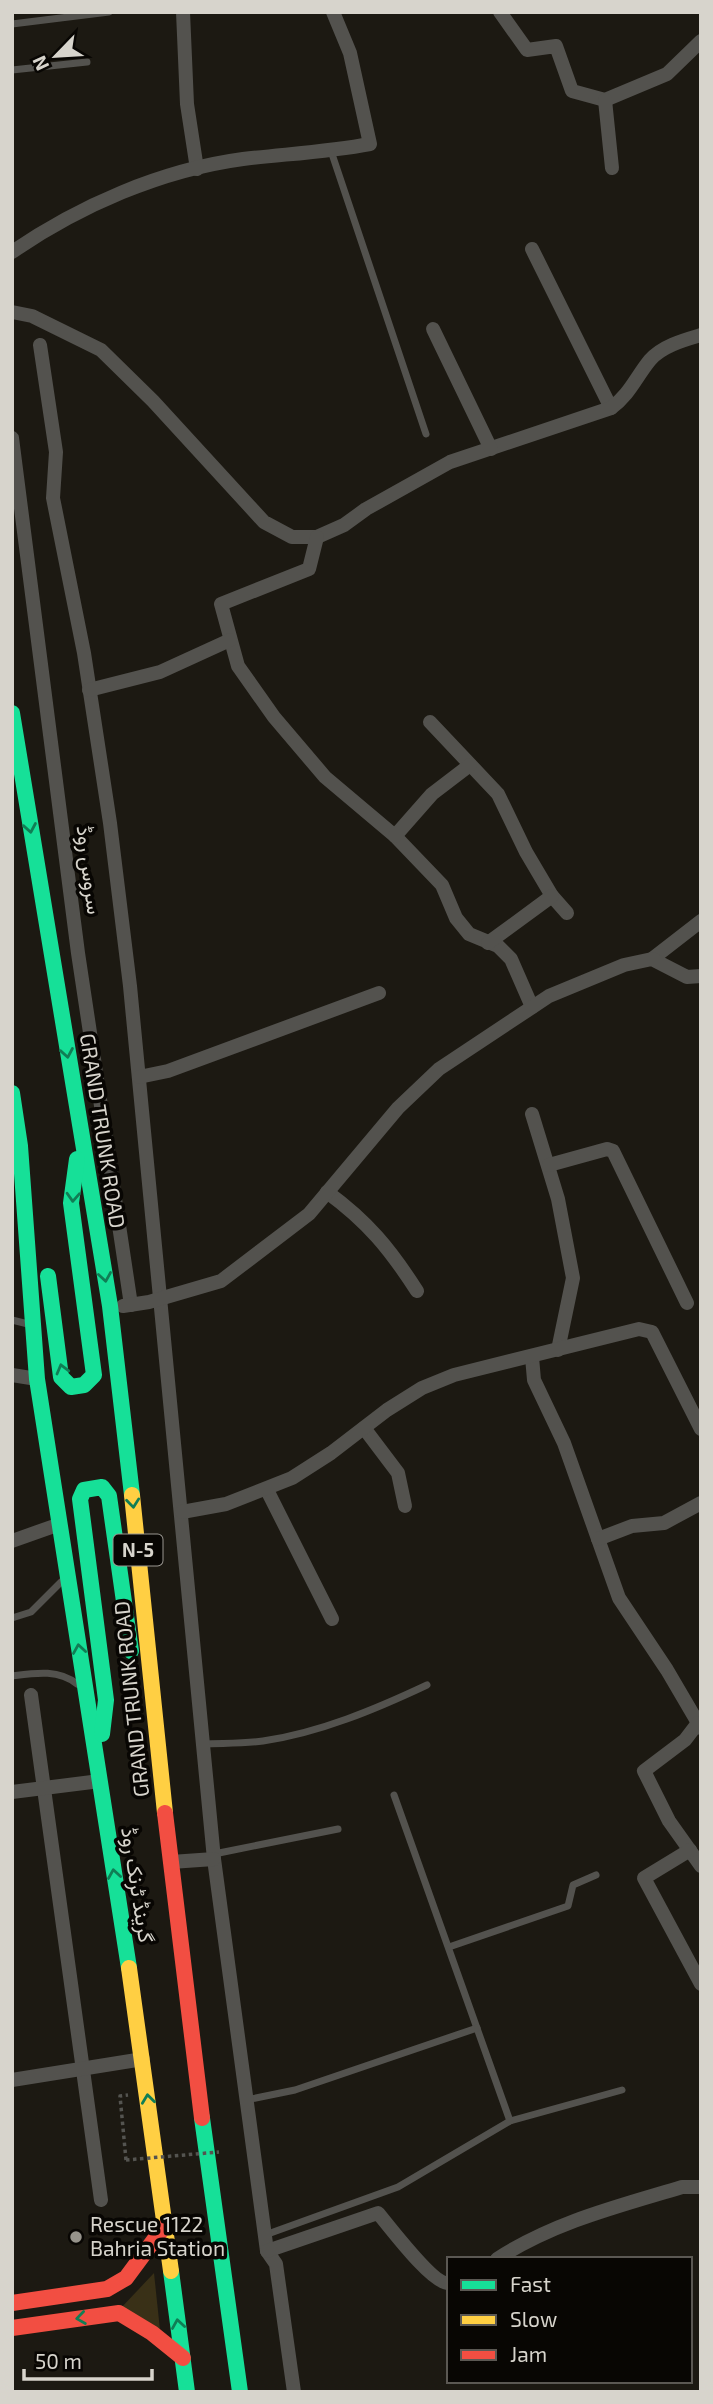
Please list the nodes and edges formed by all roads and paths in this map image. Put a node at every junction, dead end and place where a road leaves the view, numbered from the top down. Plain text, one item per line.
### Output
1 (108, 12) edge
2 (183, 12) edge
3 (332, 12) edge
4 (500, 12) edge
5 (12, 24) edge
6 (701, 41) edge
7 (88, 62) dead end
8 (12, 70) edge
9 (605, 100) junction
10 (331, 151) junction
11 (612, 168) dead end
12 (197, 169) junction
13 (531, 249) dead end
14 (12, 252) edge
15 (12, 312) edge
16 (433, 328) dead end
17 (701, 335) edge
18 (40, 345) dead end
19 (611, 408) junction
20 (426, 434) dead end
21 (12, 438) edge
22 (491, 449) junction
23 (317, 537) junction
24 (230, 640) junction
25 (89, 690) junction
26 (12, 713) edge
27 (430, 722) dead end
28 (470, 765) junction
29 (395, 836) junction
30 (552, 896) junction
31 (567, 913) dead end
32 (701, 921) edge
33 (488, 943) junction
34 (652, 959) junction
35 (701, 976) edge
36 (379, 993) dead end
37 (532, 1007) junction
38 (139, 1077) junction
39 (12, 1093) edge
40 (532, 1114) dead end
41 (80, 1130) junction
42 (20, 1146) junction
43 (549, 1166) junction
44 (327, 1192) junction
45 (19, 1231) edge
46 (417, 1291) dead end
47 (160, 1299) junction
48 (687, 1303) dead end
49 (110, 1306) junction
50 (131, 1306) junction
51 (12, 1320) edge
52 (36, 1326) junction
53 (558, 1350) junction
54 (532, 1356) junction
55 (12, 1375) edge
56 (37, 1379) junction
57 (364, 1428) junction
58 (701, 1429) edge
59 (267, 1490) junction
60 (701, 1503) edge
61 (405, 1506) dead end
62 (182, 1512) junction
63 (60, 1524) junction
64 (598, 1539) junction
65 (12, 1541) edge
66 (68, 1572) junction
67 (12, 1618) edge
68 (332, 1619) dead end
69 (12, 1676) edge
70 (427, 1685) dead end
71 (86, 1690) junction
72 (31, 1695) dead end
73 (699, 1726) edge
74 (203, 1744) junction
75 (99, 1776) junction
76 (160, 1776) junction
77 (44, 1788) junction
78 (12, 1792) edge
79 (394, 1794) dead end
80 (338, 1829) dead end
81 (690, 1850) junction
82 (213, 1856) junction
83 (171, 1862) junction
84 (701, 1866) edge
85 (596, 1875) dead end
86 (449, 1947) junction
87 (701, 1984) edge
88 (477, 2028) junction
89 (143, 2059) junction
90 (83, 2068) junction
91 (12, 2080) edge
92 (622, 2090) dead end
93 (120, 2096) dead end
94 (246, 2100) junction
95 (510, 2121) junction
96 (219, 2151) dead end
97 (701, 2187) edge
98 (101, 2200) dead end
99 (163, 2228) junction
100 (265, 2235) junction
101 (267, 2251) junction
102 (500, 2257) edge
103 (447, 2283) edge
104 (12, 2303) edge
105 (12, 2328) edge
106 (183, 2358) junction
107 (187, 2392) edge
108 (240, 2392) edge
109 (294, 2392) edge

1 - 5 lane
2 - 12 street
3 - 10 street
4 - 9 street
6 - 9 street
7 - 8 lane
9 - 11 street
10 - 12 street
10 - 20 lane
12 - 14 street
13 - 19 street
15 - 23 street
16 - 22 street
17 - 19 street
18 - 25 street
19 - 22 street
21 - 50 street, سروس روڈ
22 - 23 street
23 - 24 street
24 - 25 street
24 - 29 street
25 - 38 street
26 -> 41 main road, GRAND TRUNK ROAD / N-5
27 - 28 street
28 - 29 street
28 - 30 street
29 - 33 street
30 - 31 street
30 - 33 street
32 - 34 street
33 - 37 street
34 - 35 street
34 - 37 street
36 - 38 street
37 - 44 street
38 - 47 street
39 - 42 main road, گرینڈ ٹرنک روڈ
40 - 43 street
41 -> 42 main road
41 -> 49 main road, GRAND TRUNK ROAD / N-5
42 - 45 main road, گرینڈ ٹرنک روڈ
43 - 48 street
43 - 53 street
44 - 46 street
44 - 47 street
45 - 52 main road, گرینڈ ٹرنک روڈ
47 - 50 street
47 - 62 street
49 - 50 street
49 -> 76 main road, GRAND TRUNK ROAD / N-5
51 - 52 lane
52 - 56 main road, گرینڈ ٹرنک روڈ
53 - 54 street
53 - 58 street
54 - 57 street
54 - 64 street
55 - 56 street
56 - 63 main road, گرینڈ ٹرنک روڈ
57 - 59 street
57 - 61 street
59 - 62 street
59 - 68 street
60 - 64 street
62 - 74 street
63 - 65 street
63 - 66 main road, گرینڈ ٹرنک روڈ
64 - 73 street
66 - 67 lane
71 -> 66 main road, گرینڈ ٹرنک روڈ
69 - 71 lane
70 - 74 lane
71 - 75 main road, گرینڈ ٹرنک روڈ
72 - 77 street
73 - 81 street
74 - 82 street
75 - 76 main road
75 - 77 street
89 -> 75 main road, گرینڈ ٹرنک روڈ
76 - 83 main road, GRAND TRUNK ROAD / N-5
77 - 78 street
77 - 90 street
79 - 86 lane
80 - 82 lane
81 - 84 street
81 - 87 street
82 - 83 street
82 - 94 street
83 - 108 main road, GRAND TRUNK ROAD / N-5
85 - 86 lane
86 - 88 lane
88 - 94 lane
88 - 95 lane
89 - 90 street
99 -> 89 main road, گرینڈ ٹرنک روڈ
90 - 91 street
90 - 98 street
92 - 95 lane
93 - 96 path, bridge
94 - 100 street
95 - 100 lane
97 - 102 street
99 - 104 main road
106 -> 99 main road, گرینڈ ٹرنک روڈ
100 - 101 street
101 - 103 street
101 - 109 street
106 -> 105 main road
106 - 107 main road, گرینڈ ٹرنک روڈ

